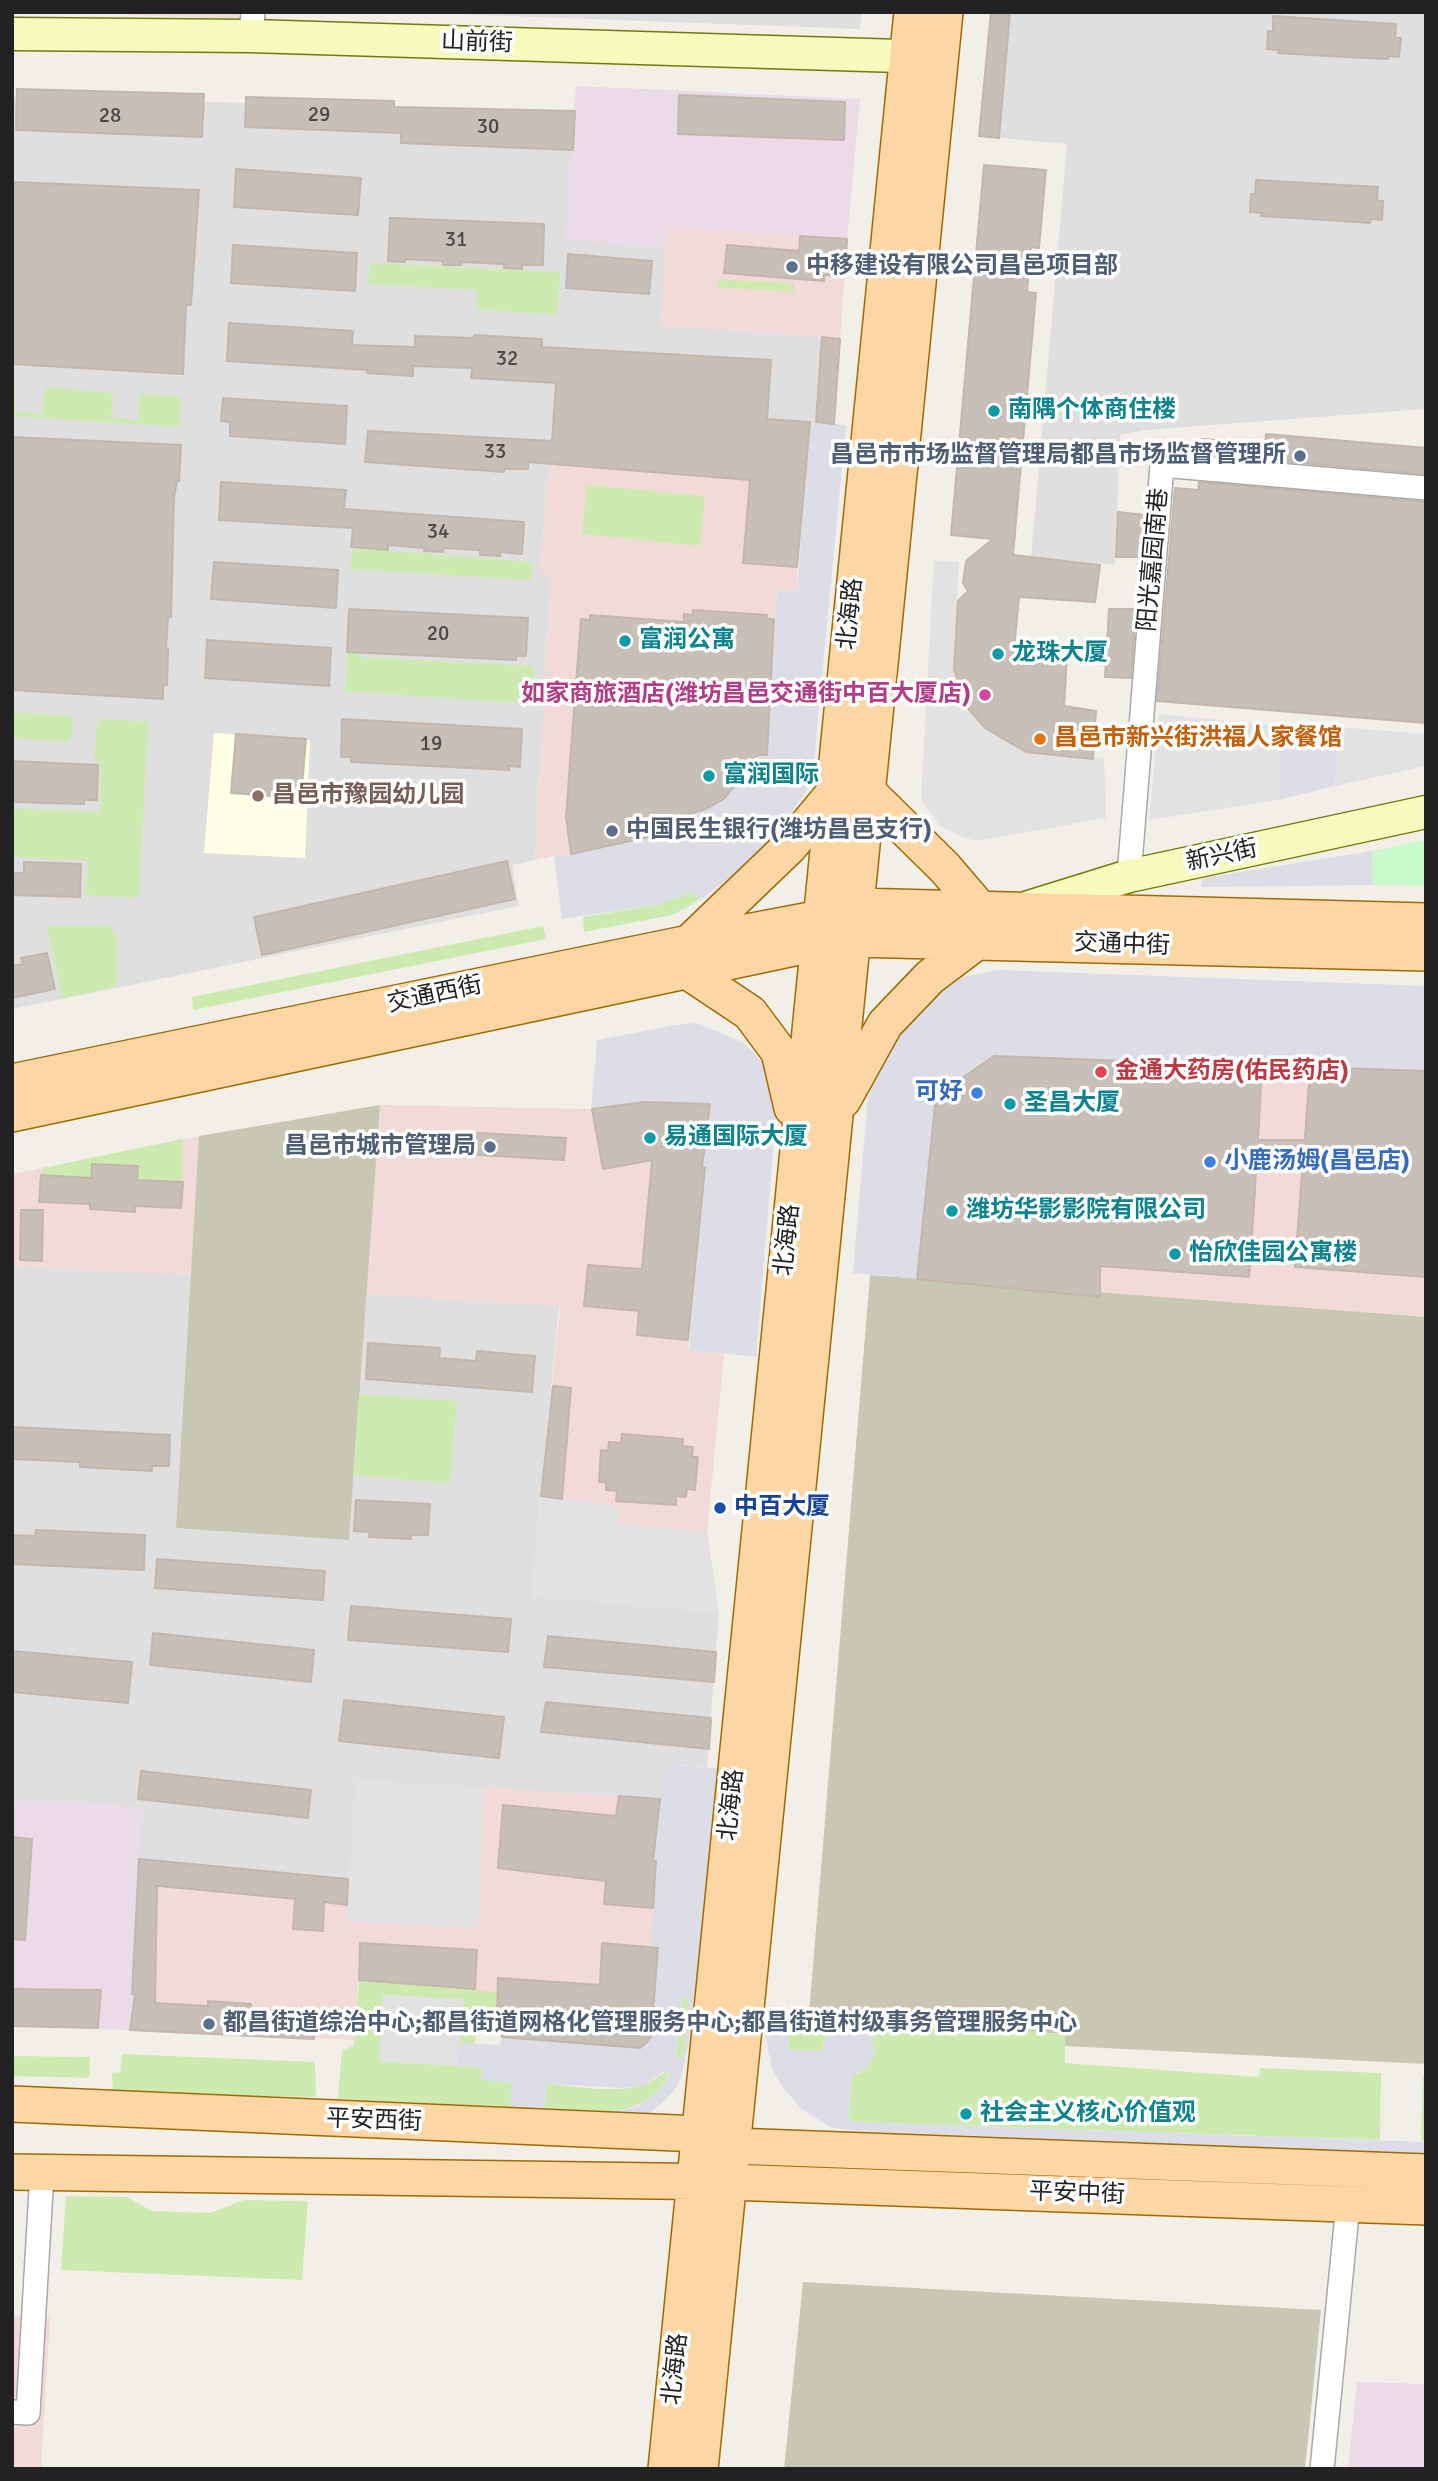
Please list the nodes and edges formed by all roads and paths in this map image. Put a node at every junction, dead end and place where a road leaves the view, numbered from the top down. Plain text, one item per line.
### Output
1 (912, 12) edge
2 (945, 12) edge
3 (252, 24) edge
4 (12, 34) edge
5 (924, 57) junction
6 (1426, 488) edge
7 (868, 792) junction
8 (833, 794) junction
9 (1426, 812) edge
10 (1129, 876) junction
11 (1020, 910) junction
12 (1426, 921) edge
13 (855, 922) junction
14 (979, 925) junction
15 (819, 931) junction
16 (1426, 953) edge
17 (688, 957) junction
18 (12, 1082) edge
19 (836, 1112) junction
20 (12, 1114) edge
21 (799, 1136) junction
22 (12, 2104) edge
23 (699, 2134) junction
24 (733, 2146) junction
25 (27, 2172) edge
26 (1426, 2172) edge
27 (695, 2181) junction
28 (729, 2182) junction
29 (1348, 2204) junction
30 (1426, 2207) edge
31 (12, 2412) edge
32 (666, 2469) edge
33 (700, 2469) edge
34 (1322, 2469) edge

1 - 5 main road, 北海路
2 - 5 main road, 北海路
3 - 4 street, 山前街
3 - 5 street, 山前街
5 - 7 main road, 北海路
5 - 8 main road, 北海路
6 - 10 street, 阳光嘉园南巷
7 - 13 main road, 北海路
7 - 14 main road
8 - 15 main road, 北海路
8 - 17 main road
9 - 10 street, 新兴街
10 - 11 street, 新兴街
11 - 12 main road, 交通中街
11 - 14 main road, 交通中街
13 - 14 main road, 交通中街
13 - 15 main road, 交通中街
13 - 19 main road, 北海路
14 - 16 main road, 交通中街
14 - 19 main road
15 - 17 main road, 交通西街
15 - 21 main road, 北海路
17 - 18 main road, 交通西街
17 - 20 main road, 交通西街
17 - 21 main road
19 - 24 main road, 北海路
21 - 23 main road, 北海路
22 - 23 main road, 平安西街
23 - 24 main road, 平安西街
23 - 27 main road, 北海路
24 - 26 main road, 平安中街
24 - 28 main road, 北海路
25 - 27 main road
25 - 31 street
27 - 28 main road
27 - 32 main road, 北海路
28 - 29 main road, 平安中街
28 - 33 main road, 北海路
29 - 30 main road, 平安中街
29 - 34 street

